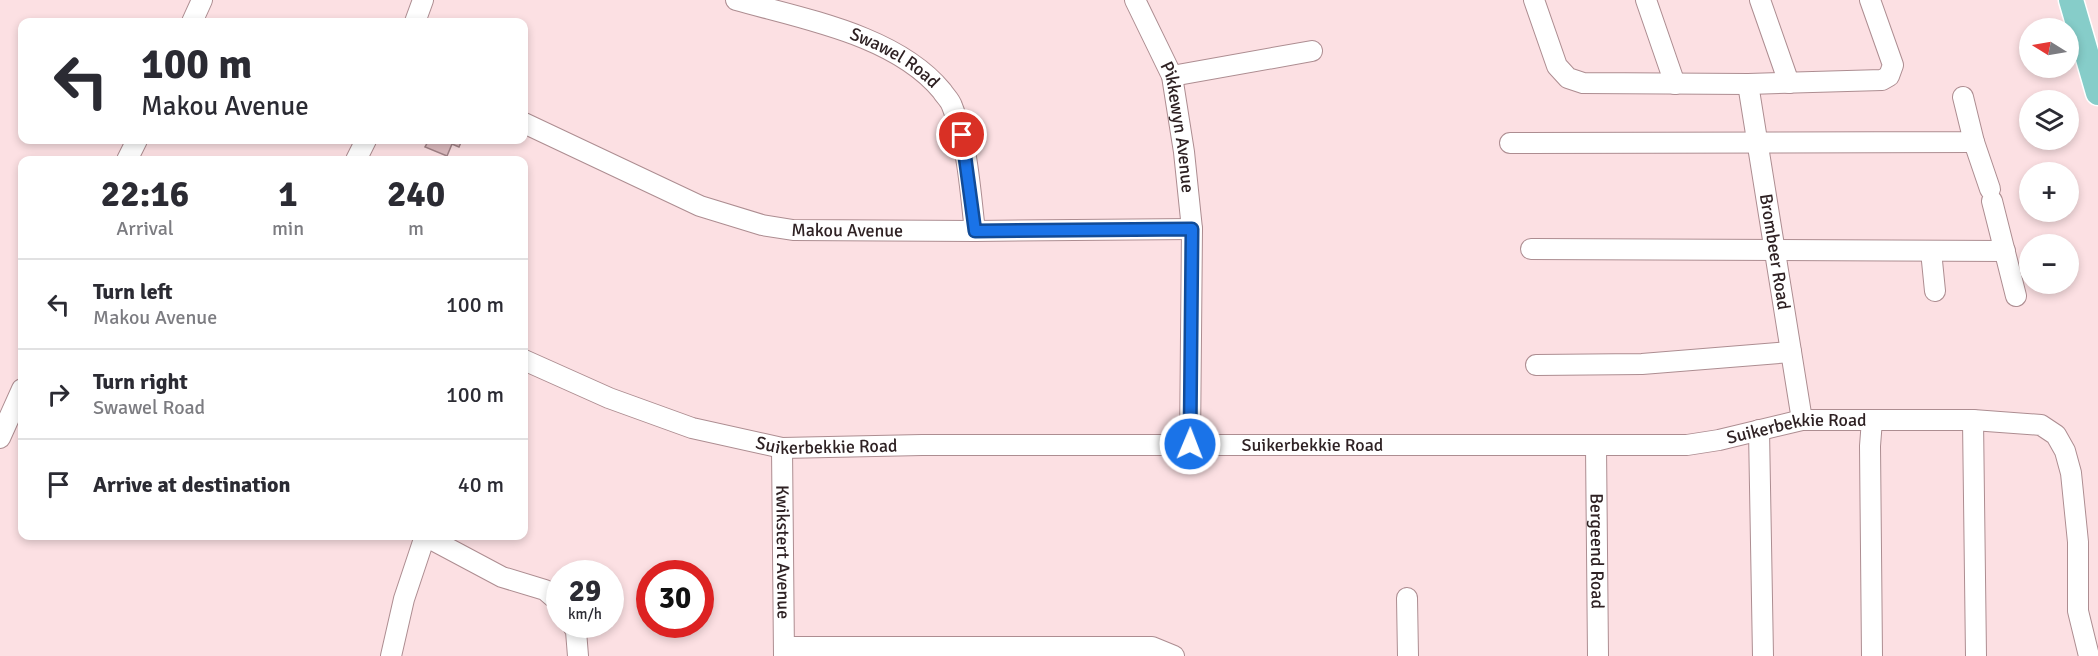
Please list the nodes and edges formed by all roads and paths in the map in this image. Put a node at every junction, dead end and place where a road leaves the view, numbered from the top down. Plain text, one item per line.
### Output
1 (202, 0) edge
2 (423, 0) edge
3 (736, 0) edge
4 (1135, 0) edge
5 (1534, 0) edge
6 (1646, 0) edge
7 (1760, 0) edge
8 (1870, 0) edge
9 (2071, 0) edge
10 (194, 18) edge
11 (416, 18) edge
12 (1312, 51) dead end
13 (1172, 76) junction
14 (1789, 83) junction
15 (1675, 84) junction
16 (1748, 84) junction
17 (2098, 93) edge
18 (1963, 97) dead end
19 (528, 125) edge
20 (1757, 141) junction
21 (1974, 142) junction
22 (1509, 143) dead end
23 (1192, 229) junction
24 (975, 231) junction
25 (1532, 249) dead end
26 (1775, 250) junction
27 (1931, 251) junction
28 (2005, 251) junction
29 (1935, 291) dead end
30 (2016, 296) dead end
31 (1791, 352) junction
32 (528, 362) edge
33 (1536, 364) dead end
34 (18, 398) edge
35 (1802, 420) junction
36 (1872, 420) junction
37 (1973, 420) junction
38 (1759, 430) junction
39 (0, 438) edge
40 (1190, 444) junction
41 (1596, 446) junction
42 (782, 448) junction
43 (424, 540) edge
44 (433, 540) edge
45 (546, 591) edge
46 (1407, 598) dead end
47 (576, 638) edge
48 (784, 651) edge
49 (987, 651) edge
50 (391, 656) edge
51 (578, 656) edge
52 (1174, 656) edge
53 (1408, 656) edge
54 (1598, 656) edge
55 (1763, 656) edge
56 (1872, 656) edge
57 (1976, 656) edge
58 (2089, 656) edge

1 - 10 street
2 - 11 street
3 - 24 street, Swawel Road
4 - 13 street, Pikkewyn Avenue
5 - 15 street
6 - 15 street
7 - 14 street
8 - 14 street
9 - 17 main road
12 - 13 street
13 - 23 street, Pikkewyn Avenue
14 - 16 street
15 - 16 street
16 - 20 street, Brombeer Road
18 - 21 street
19 - 24 street, Makou Avenue
20 - 21 street
20 - 22 street
20 - 26 street, Brombeer Road
21 - 28 street
23 - 24 street, Makou Avenue
23 - 40 street, Pikkewyn Avenue
25 - 26 street
26 - 27 street
26 - 31 street, Brombeer Road
27 - 28 street
27 - 29 street
28 - 30 street
31 - 33 street
31 - 35 street, Brombeer Road
32 - 42 street, Suikerbekkie Road
34 - 39 street
35 - 36 street, Suikerbekkie Road
35 - 38 street, Suikerbekkie Road
36 - 37 street, Suikerbekkie Road
36 - 56 street
37 - 57 street
37 - 58 street, Suikerbekkie Road
38 - 41 street, Suikerbekkie Road
38 - 55 street
40 - 41 street, Suikerbekkie Road
40 - 42 street, Suikerbekkie Road
41 - 54 street, Bergeend Road
42 - 48 street, Kwikstert Avenue
43 - 50 street
44 - 45 street
46 - 53 street
47 - 51 street
48 - 49 street
49 - 52 street

